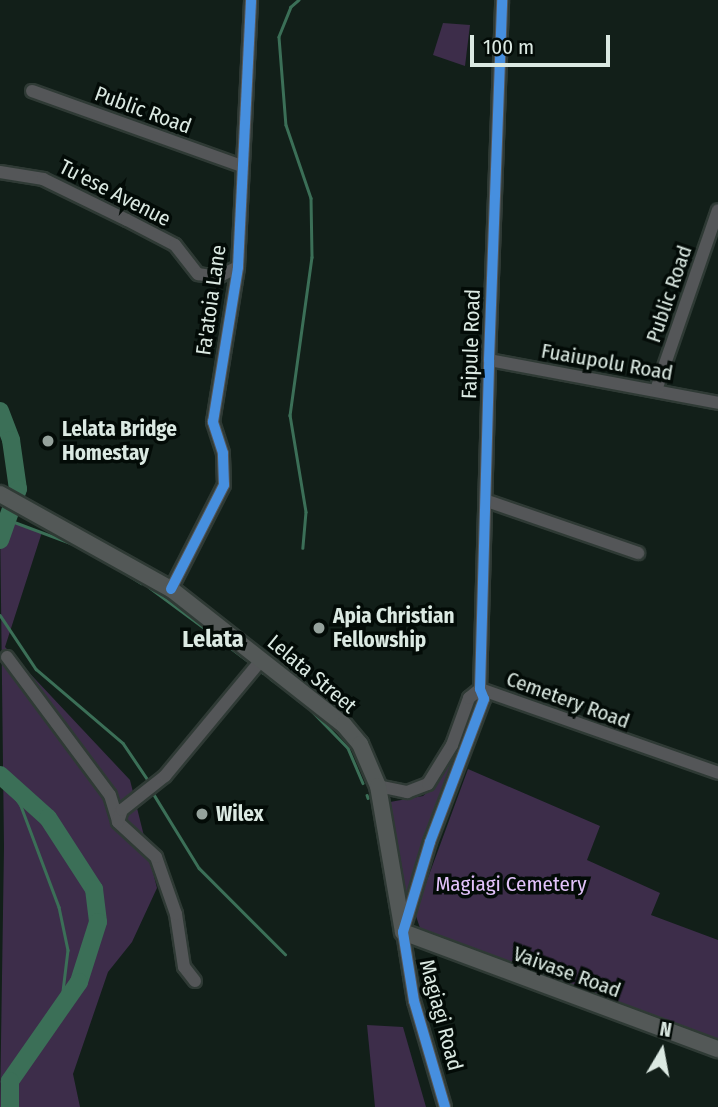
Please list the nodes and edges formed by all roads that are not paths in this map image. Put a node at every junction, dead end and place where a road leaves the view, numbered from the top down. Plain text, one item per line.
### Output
1 (251, 0) edge
2 (502, 0) edge
3 (32, 90) dead end
4 (242, 166) junction
5 (0, 173) edge
6 (718, 210) edge
7 (237, 267) junction
8 (489, 360) junction
9 (656, 390) junction
10 (718, 403) edge
11 (0, 494) edge
12 (487, 500) junction
13 (638, 553) dead end
14 (171, 589) junction
15 (7, 657) dead end
16 (262, 659) junction
17 (480, 689) junction
18 (718, 773) edge
19 (378, 786) junction
20 (118, 822) junction
21 (403, 932) junction
22 (195, 981) dead end
23 (718, 1049) edge
24 (446, 1107) edge

1 - 4 street, Fa'atoia Lane
2 - 8 street, Faipule Road
3 - 4 street, Public Road
4 - 7 street, Fa'atoia Lane
5 - 7 street, Tu'ese Avenue
6 - 9 street, Public Road
7 - 14 street, Fa'atoia Lane
8 - 9 street, Fuaiupolu Road
8 - 12 street, Faipule Road
9 - 10 street, Fuaiupolu Road
11 - 14 main road, Lelata Street
12 - 13 street
12 - 17 street, Faipule Road
14 - 16 main road, Lelata Street
15 - 20 street
16 - 19 main road, Lelata Street
16 - 20 street
17 - 18 street, Cemetery Road
17 - 19 street, Cemetery Road
17 - 21 street, Faipule Road
19 - 21 main road, Lelata Street
20 - 22 street
21 - 23 main road, Vaivase Road
21 - 24 street, Magiagi Road

